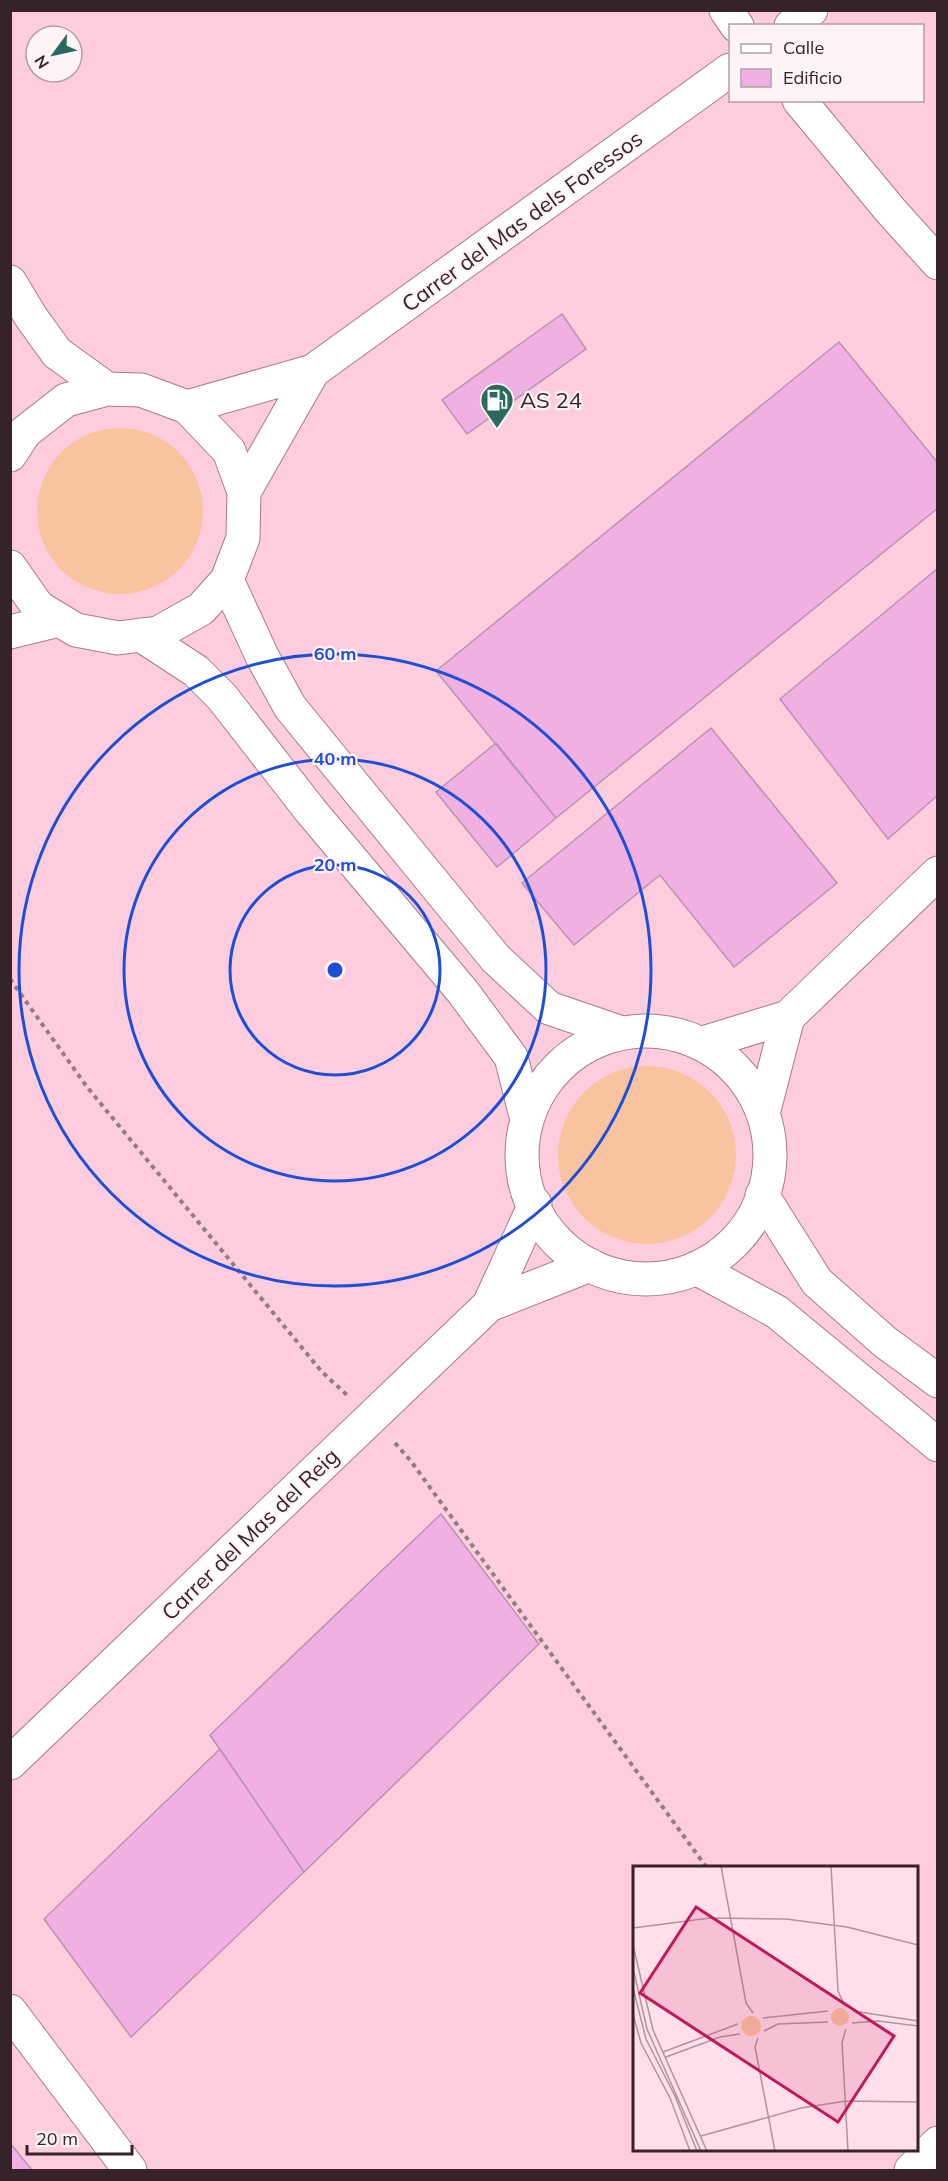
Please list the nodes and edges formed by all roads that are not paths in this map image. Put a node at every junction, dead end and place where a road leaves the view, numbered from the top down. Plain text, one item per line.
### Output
1 (726, 10) edge
2 (811, 10) edge
3 (736, 24) edge
4 (794, 24) edge
5 (729, 71) edge
6 (800, 102) edge
7 (938, 263) edge
8 (10, 282) edge
9 (313, 371) junction
10 (107, 389) junction
11 (187, 407) junction
12 (12, 445) edge
13 (244, 492) junction
14 (10, 567) edge
15 (227, 580) junction
16 (59, 620) junction
17 (10, 632) edge
18 (141, 635) junction
19 (938, 873) edge
20 (788, 1017) junction
21 (619, 1032) junction
22 (704, 1043) junction
23 (763, 1114) junction
24 (526, 1116) junction
25 (762, 1196) junction
26 (534, 1204) junction
27 (590, 1265) junction
28 (696, 1268) junction
29 (489, 1305) junction
30 (938, 1381) edge
31 (938, 1445) edge
32 (10, 1763) edge
33 (10, 2011) edge
34 (938, 2143) edge
35 (130, 2170) edge
36 (910, 2170) edge

1 - 3 street
2 - 4 street
5 - 9 street, Carrer del Mas dels Foressos
6 - 7 street
8 - 10 street
9 - 11 street, Carrer del Mas dels Foressos
9 - 13 street, Carrer del Mas dels Foressos
10 - 11 street
10 - 12 street
11 - 13 street
13 - 15 street
14 - 16 street
15 - 18 street
15 - 21 street
16 - 17 street
16 - 18 street
18 - 24 street
19 - 20 street
20 - 22 street
20 - 23 street
21 - 22 street
21 - 24 street
22 - 23 street
23 - 25 street
24 - 26 street
25 - 28 street
25 - 30 street
26 - 27 street
26 - 29 street, Carrer del Mas del Reig
27 - 28 street
27 - 29 street, Carrer del Mas del Reig
28 - 31 street
29 - 32 street, Carrer del Mas del Reig
33 - 35 street
34 - 36 street

